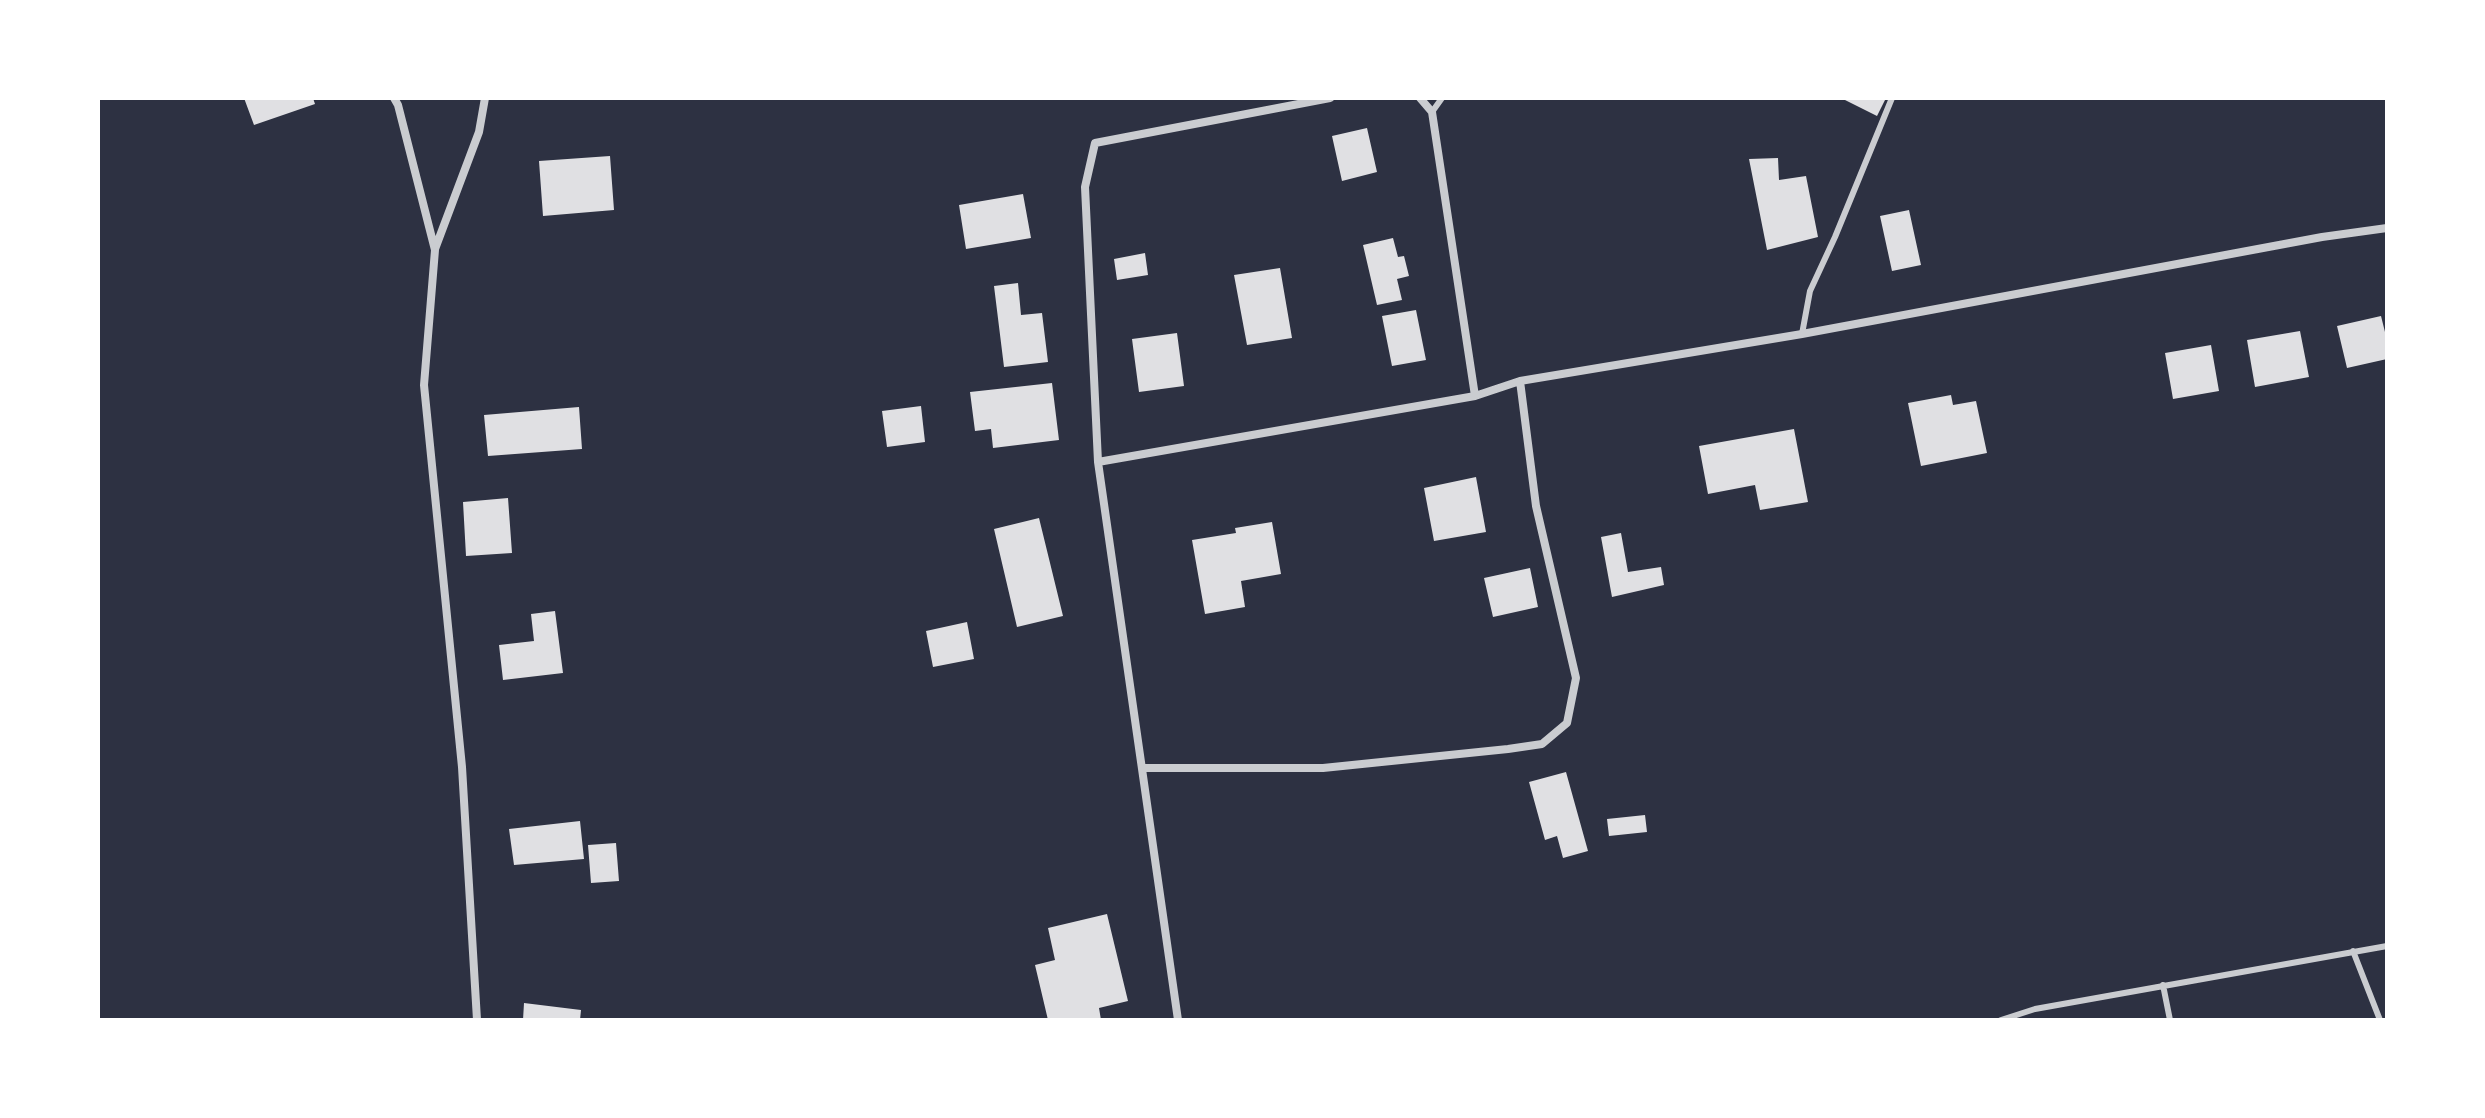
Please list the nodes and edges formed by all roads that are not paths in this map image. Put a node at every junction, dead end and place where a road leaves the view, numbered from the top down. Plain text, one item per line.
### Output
1 (394, 98) edge
2 (485, 98) edge
3 (1330, 98) edge
4 (1420, 98) edge
5 (1442, 98) edge
6 (1892, 98) edge
7 (1432, 112) junction
8 (2387, 228) edge
9 (435, 250) junction
10 (1802, 334) junction
11 (1520, 381) junction
12 (1475, 396) junction
13 (1098, 462) junction
14 (1142, 768) junction
15 (2387, 946) edge
16 (2353, 951) junction
17 (2163, 985) junction
18 (477, 1020) edge
19 (1178, 1020) edge
20 (2001, 1020) edge
21 (2170, 1020) edge
22 (2380, 1020) edge

1 - 9 street
2 - 9 street
3 - 13 street
4 - 7 street
5 - 7 lane
6 - 10 lane
7 - 12 street
8 - 10 street
9 - 18 street
10 - 11 street
11 - 12 street
11 - 14 street
12 - 13 street
13 - 14 street
14 - 19 street
15 - 16 lane
16 - 17 lane
16 - 22 lane
17 - 20 lane
17 - 21 lane

